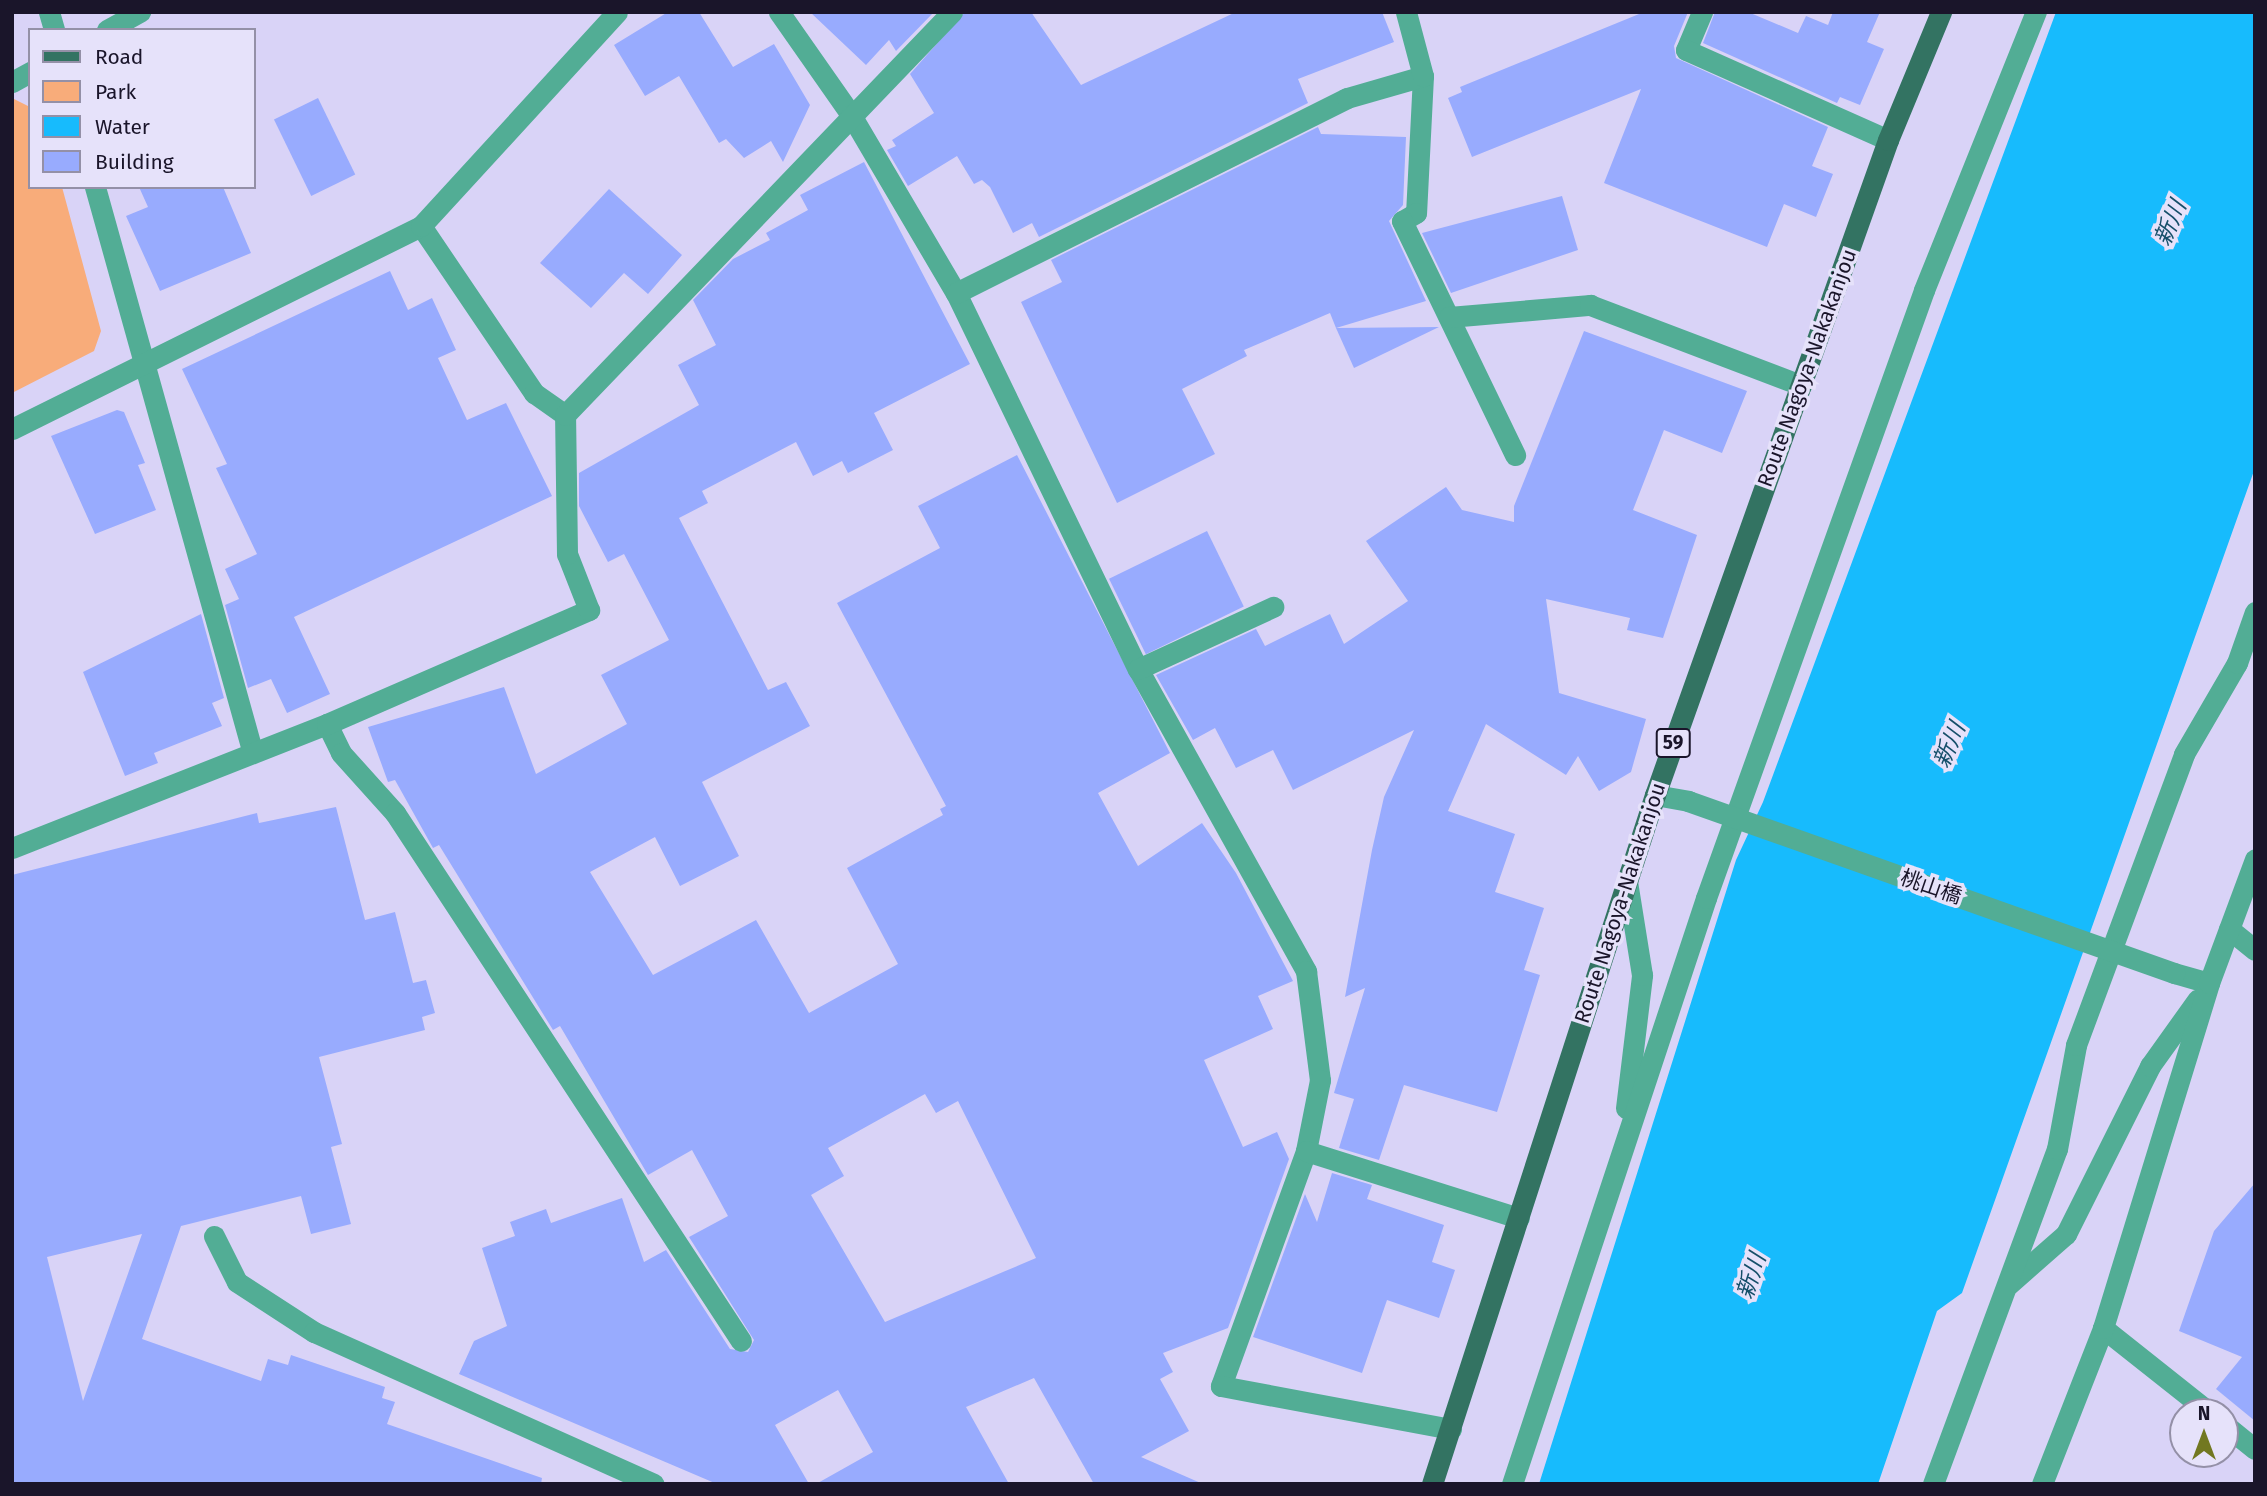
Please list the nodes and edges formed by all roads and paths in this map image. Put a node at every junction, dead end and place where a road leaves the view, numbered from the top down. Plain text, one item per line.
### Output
1 (140, 12) edge
2 (617, 12) edge
3 (779, 12) edge
4 (952, 12) edge
5 (1405, 12) edge
6 (1702, 12) edge
7 (1941, 12) edge
8 (2036, 12) edge
9 (111, 28) edge
10 (28, 73) edge
11 (1423, 76) junction
12 (12, 82) edge
13 (851, 115) junction
14 (1888, 140) junction
15 (96, 189) edge
16 (421, 226) junction
17 (956, 293) junction
18 (1449, 317) junction
19 (141, 364) junction
20 (1801, 385) junction
21 (565, 415) junction
22 (12, 429) edge
23 (1515, 455) dead end
24 (1273, 607) dead end
25 (2255, 612) edge
26 (1138, 669) junction
27 (327, 724) junction
28 (252, 750) junction
29 (1655, 794) junction
30 (12, 848) edge
31 (2255, 859) edge
32 (1627, 881) junction
33 (2229, 929) junction
34 (2255, 950) edge
35 (2209, 983) junction
36 (1306, 1151) junction
37 (1621, 1152) junction
38 (1518, 1219) junction
39 (214, 1236) dead end
40 (2006, 1286) junction
41 (2102, 1328) junction
42 (741, 1341) dead end
43 (2191, 1398) edge
44 (1451, 1429) junction
45 (2239, 1436) edge
46 (2255, 1448) edge
47 (654, 1484) edge
48 (1432, 1484) edge
49 (1512, 1484) edge
50 (1933, 1484) edge
51 (2042, 1484) edge

1 - 9 street
2 - 16 street
3 - 13 street
4 - 13 street
5 - 11 street
6 - 14 street
7 - 14 main road, Route Nagoya-Nakakanjou / 59
8 - 37 street
10 - 12 street
11 - 17 street
11 - 18 street
13 - 17 street
13 - 21 street
14 - 20 main road, Route Nagoya-Nakakanjou / 59
15 - 19 street
16 - 19 street
16 - 21 street
17 - 26 street
18 - 20 street
18 - 23 street
19 - 22 street
19 - 28 street
20 - 29 main road, Route Nagoya-Nakakanjou / 59
21 - 27 street
24 - 26 street
25 - 40 street
26 - 36 street
27 - 28 street
27 - 42 street
28 - 30 street
29 - 32 main road, Route Nagoya-Nakakanjou / 59
29 - 35 street, 桃山橋, bridge
31 - 33 street
32 - 37 street
32 - 38 main road, Route Nagoya-Nakakanjou / 59
33 - 34 street
33 - 35 street
35 - 40 street
35 - 41 street
36 - 38 street
36 - 44 street
37 - 49 street
38 - 44 main road, Route Nagoya-Nakakanjou / 59
39 - 47 street
40 - 50 street
41 - 43 street
41 - 51 street
44 - 48 main road, Route Nagoya-Nakakanjou / 59
45 - 46 street

